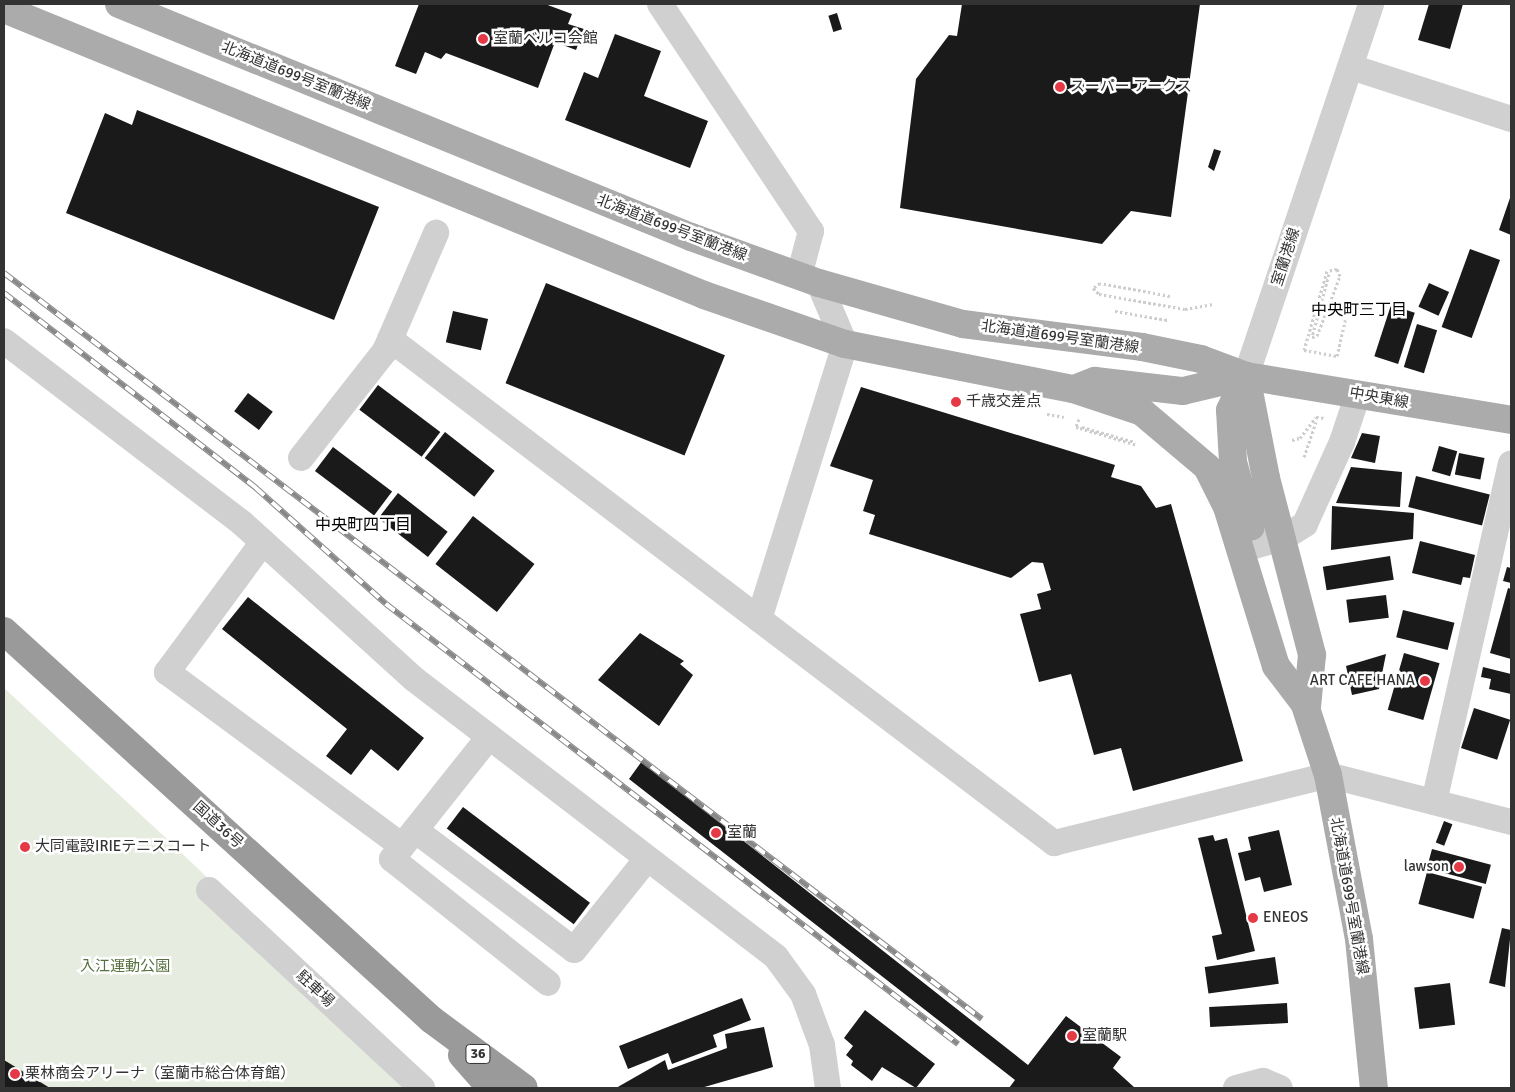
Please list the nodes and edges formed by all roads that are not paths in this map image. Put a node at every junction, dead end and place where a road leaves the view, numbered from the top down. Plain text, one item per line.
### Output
1 (119, 4) edge
2 (660, 4) edge
3 (1371, 4) edge
4 (4, 9) edge
5 (1351, 67) junction
6 (1511, 119) edge
7 (436, 233) dead end
8 (809, 280) junction
9 (390, 339) junction
10 (4, 341) edge
11 (845, 344) junction
12 (1246, 376) junction
13 (1073, 389) junction
14 (1358, 394) junction
15 (1511, 420) edge
16 (301, 458) dead end
17 (1511, 464) edge
18 (1283, 538) junction
19 (263, 542) junction
20 (1248, 548) junction
21 (759, 619) junction
22 (4, 630) edge
23 (1307, 707) junction
24 (489, 737) junction
25 (1328, 775) junction
26 (1434, 802) junction
27 (1511, 822) edge
28 (408, 838) junction
29 (647, 859) junction
30 (209, 890) dead end
31 (548, 983) dead end
32 (432, 1020) junction
33 (422, 1088) edge
34 (491, 1088) edge
35 (524, 1088) edge
36 (828, 1088) edge
37 (1236, 1088) edge
38 (1280, 1088) edge
39 (1374, 1088) edge

1 - 8 main road, 北海道道699号室蘭港線
2 - 8 street
3 - 5 street, 室蘭港線
4 - 11 main road, 北海道道699号室蘭港線
5 - 6 street
5 - 12 street, 室蘭港線
7 - 9 street
8 - 11 street
8 - 12 main road, 北海道道699号室蘭港線
9 - 16 street
9 - 21 street
10 - 19 street
11 - 13 main road, 北海道道699号室蘭港線
11 - 21 street
12 - 13 main road, 北海道道699号室蘭港線
12 - 14 main road, 中央東線
12 - 18 main road, 北海道道699号室蘭港線
12 - 20 main road, 北海道道699号室蘭港線
13 - 20 main road, 北海道道699号室蘭港線
14 - 15 main road, 中央東線
14 - 18 street
17 - 26 street
18 - 20 street
18 - 23 main road, 北海道道699号室蘭港線
19 - 24 street
19 - 28 street
20 - 23 main road, 北海道道699号室蘭港線
21 - 25 street
22 - 32 highway, 国道36号 / 36
23 - 25 main road, 北海道道699号室蘭港線
24 - 28 street
24 - 29 street
25 - 26 street
25 - 39 main road, 北海道道699号室蘭港線
26 - 27 street
28 - 29 street
28 - 31 street
29 - 36 street
30 - 33 street, 駐車場
32 - 34 highway, 国道36号 / 36
32 - 35 highway, 国道36号 / 36
37 - 38 street

